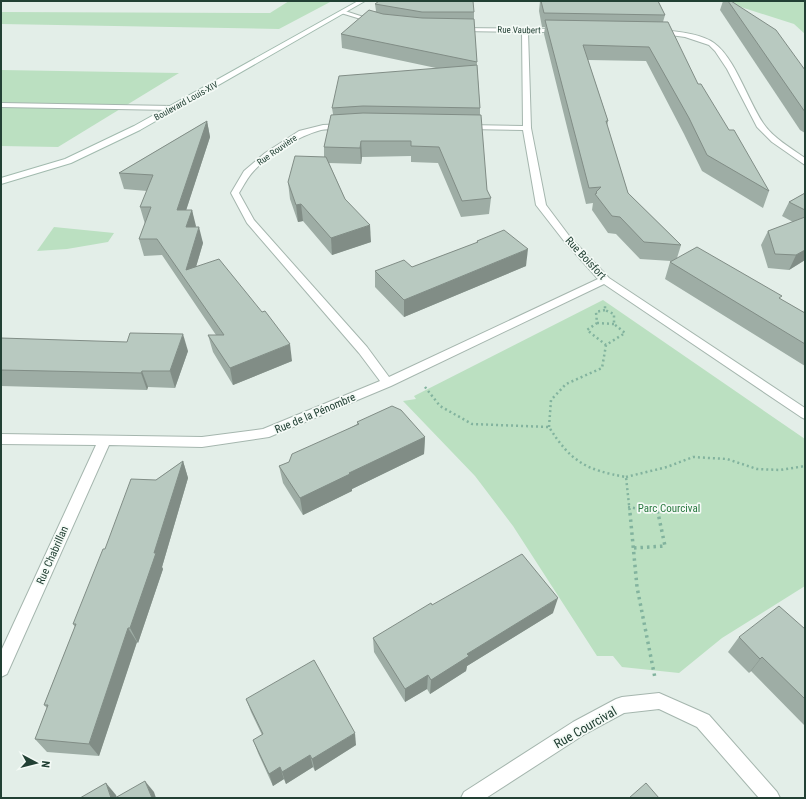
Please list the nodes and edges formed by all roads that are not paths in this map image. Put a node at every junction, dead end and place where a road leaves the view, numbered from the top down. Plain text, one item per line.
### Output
1 (362, 1) edge
2 (342, 12) junction
3 (383, 24) edge
4 (454, 29) edge
5 (525, 30) junction
6 (563, 30) edge
7 (647, 32) edge
8 (1, 105) edge
9 (172, 108) junction
10 (351, 126) edge
11 (458, 126) edge
12 (527, 128) junction
13 (805, 162) edge
14 (1, 181) edge
15 (605, 280) junction
16 (386, 383) junction
17 (805, 414) edge
18 (1, 440) edge
19 (104, 442) junction
20 (1, 669) edge
21 (470, 798) edge
22 (771, 798) edge

1 - 2 street, Boulevard Louis-XIV
2 - 3 street
2 - 9 street, Boulevard Louis-XIV
4 - 5 street, Rue Vaubert
5 - 6 street, Rue Vaubert
5 - 12 street, Rue Boisfort
7 - 13 street
8 - 9 street
9 - 14 street, Boulevard Louis-XIV
10 - 16 street, Rue Rouvière
11 - 12 street
12 - 15 street, Rue Boisfort
15 - 16 street, Rue de la Pénombre
15 - 17 street, Rue Boisfort
16 - 19 street, Rue de la Pénombre
18 - 19 street, Rue de la Pénombre
19 - 20 street, Rue Chabrillan
21 - 22 street, Rue Courcival

